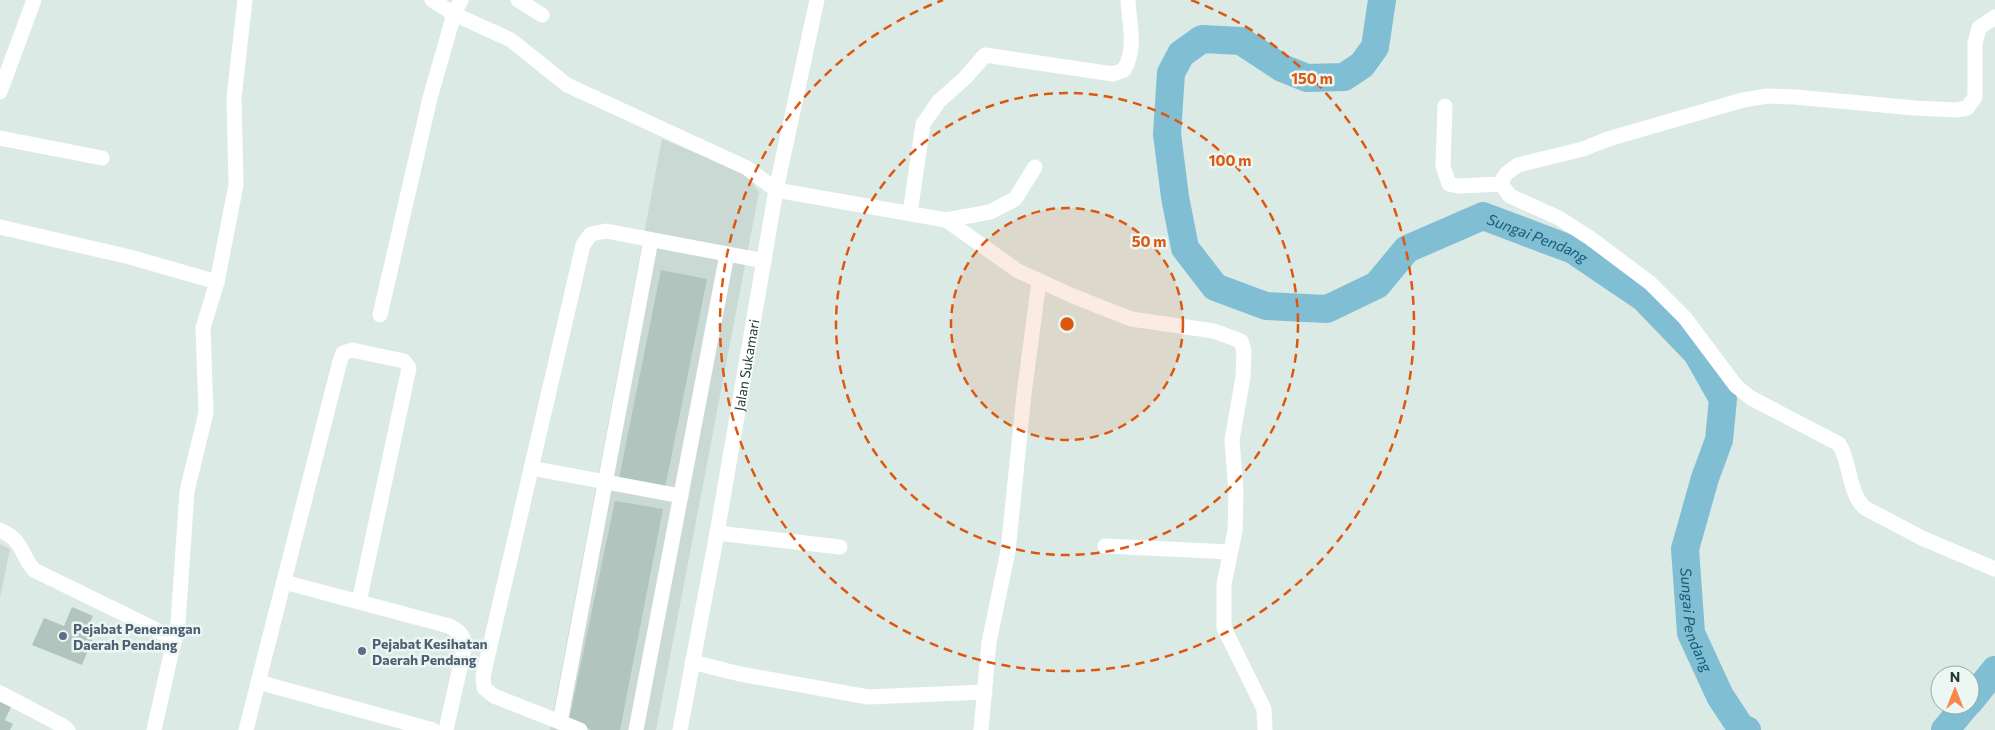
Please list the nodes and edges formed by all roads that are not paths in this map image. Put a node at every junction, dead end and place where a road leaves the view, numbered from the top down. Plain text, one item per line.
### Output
1 (34, 0) edge
2 (245, 0) edge
3 (432, 0) edge
4 (461, 0) edge
5 (518, 0) edge
6 (817, 0) edge
7 (1128, 0) edge
8 (454, 14) junction
9 (542, 15) dead end
10 (1995, 17) edge
11 (0, 92) edge
12 (1445, 106) dead end
13 (0, 138) edge
14 (102, 158) dead end
15 (1035, 167) dead end
16 (1501, 184) junction
17 (776, 190) junction
18 (910, 213) junction
19 (946, 220) junction
20 (0, 227) edge
21 (651, 240) junction
22 (727, 254) junction
23 (764, 261) junction
24 (1039, 281) junction
25 (217, 282) junction
26 (380, 315) dead end
27 (531, 468) junction
28 (605, 482) junction
29 (681, 496) junction
30 (0, 530) edge
31 (717, 533) junction
32 (1105, 546) dead end
33 (840, 547) dead end
34 (1230, 552) junction
35 (1995, 568) edge
36 (284, 582) junction
37 (359, 602) junction
38 (174, 639) junction
39 (692, 662) junction
40 (258, 682) junction
41 (984, 692) junction
42 (0, 693) edge
43 (560, 722) junction
44 (68, 730) edge
45 (154, 730) edge
46 (246, 730) edge
47 (433, 730) edge
48 (446, 730) edge
49 (580, 730) edge
50 (636, 730) edge
51 (680, 730) edge
52 (981, 730) edge
53 (1265, 730) edge

1 - 11 street
2 - 25 street
3 - 8 street
4 - 8 street
5 - 9 street
6 - 17 street, Jalan Sukamari
7 - 18 street
8 - 17 street
8 - 26 street
10 - 16 street
12 - 16 street
13 - 14 street
15 - 19 street
16 - 35 street
17 - 18 street
17 - 23 street, Jalan Sukamari
18 - 19 street
19 - 24 street
20 - 25 street
21 - 22 street
21 - 27 street
21 - 28 street
22 - 23 street
22 - 29 street
23 - 31 street, Jalan Sukamari
24 - 34 street
24 - 41 street
25 - 38 street
27 - 28 street
27 - 43 street
28 - 29 street
28 - 43 street
29 - 50 street
30 - 38 street
31 - 33 street
31 - 39 street, Jalan Sukamari
32 - 34 street
34 - 53 street
36 - 37 street
36 - 37 street
36 - 40 street
37 - 48 street
38 - 45 street
39 - 41 street
39 - 51 street, Jalan Sukamari
40 - 46 street
40 - 47 street
41 - 52 street
42 - 44 street
43 - 49 street

